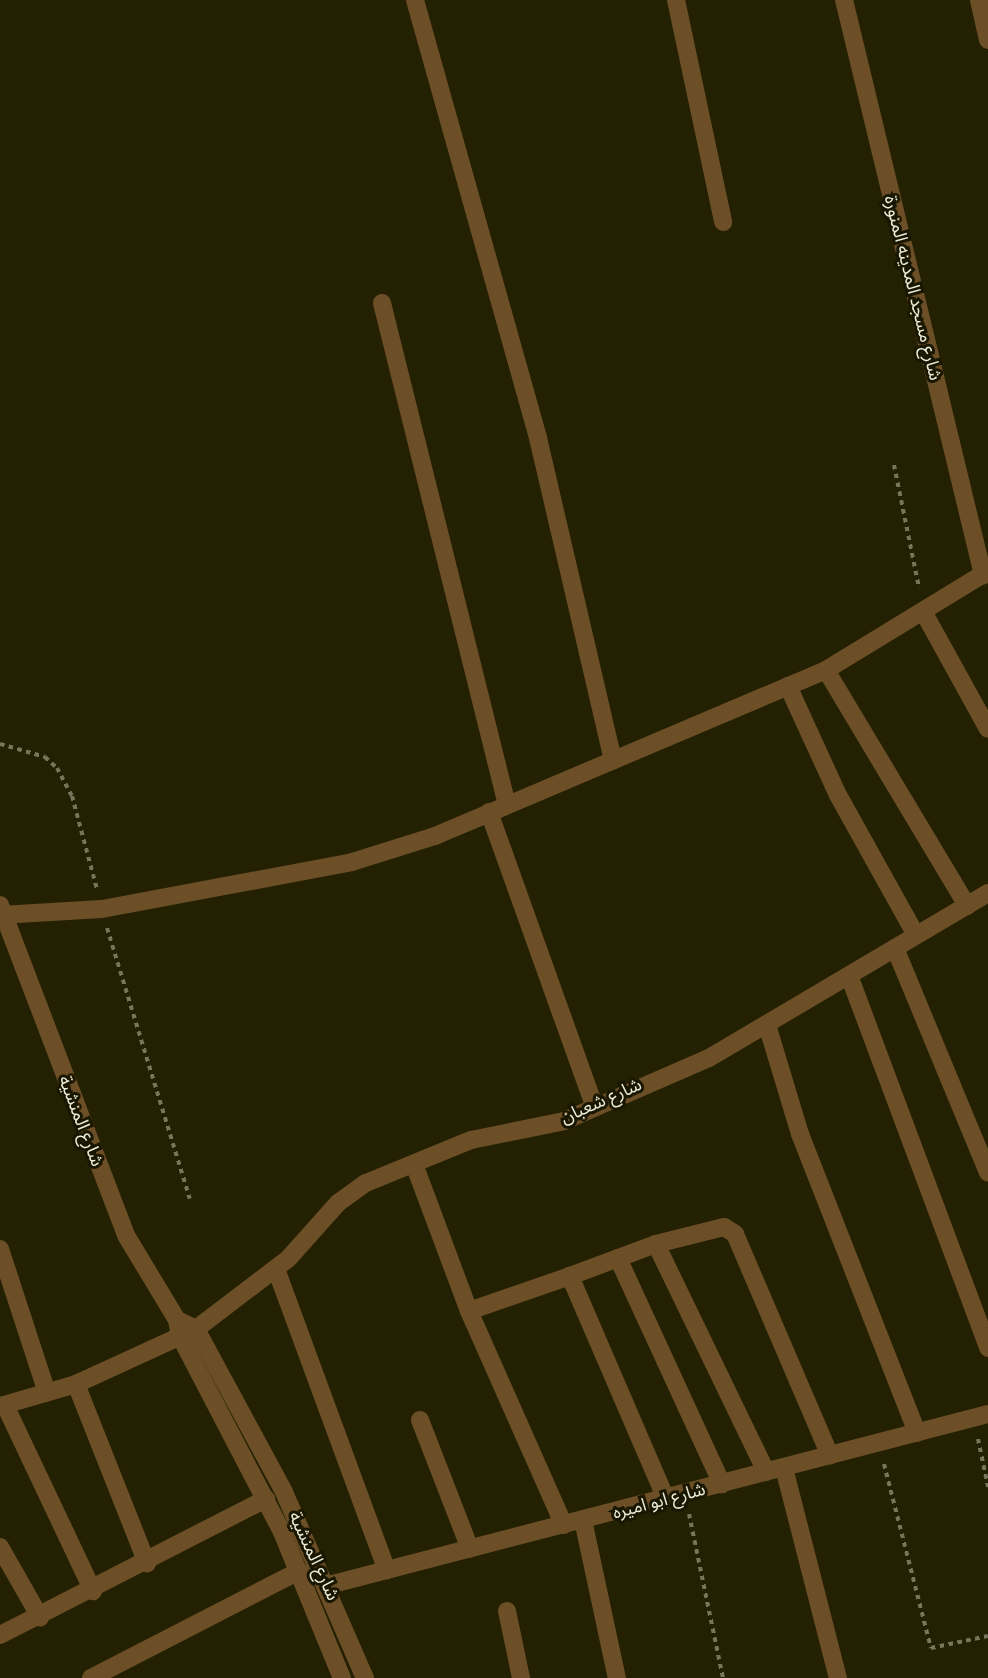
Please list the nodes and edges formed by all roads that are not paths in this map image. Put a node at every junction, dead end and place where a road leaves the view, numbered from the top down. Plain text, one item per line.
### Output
1 (415, 0) edge
2 (676, 0) edge
3 (844, 0) edge
4 (979, 0) edge
5 (988, 40) edge
6 (723, 222) dead end
7 (382, 303) dead end
8 (986, 573) edge
9 (924, 614) junction
10 (826, 670) junction
11 (788, 686) junction
12 (988, 729) edge
13 (613, 760) junction
14 (507, 805) junction
15 (489, 812) junction
16 (988, 893) edge
17 (967, 906) junction
18 (1, 912) edge
19 (916, 935) junction
20 (895, 948) junction
21 (850, 978) junction
22 (768, 1028) junction
23 (594, 1106) junction
24 (414, 1164) junction
25 (988, 1173) edge
26 (656, 1244) junction
27 (0, 1249) edge
28 (618, 1258) junction
29 (276, 1269) junction
30 (570, 1276) junction
31 (469, 1311) junction
32 (184, 1328) junction
33 (988, 1348) edge
34 (76, 1383) junction
35 (47, 1393) junction
36 (2, 1405) edge
37 (980, 1416) edge
38 (420, 1420) dead end
39 (917, 1433) junction
40 (830, 1456) junction
41 (784, 1467) junction
42 (766, 1472) junction
43 (722, 1484) junction
44 (266, 1499) junction
45 (666, 1499) junction
46 (583, 1520) junction
47 (564, 1525) junction
48 (0, 1546) edge
49 (470, 1549) junction
50 (147, 1563) junction
51 (387, 1570) junction
52 (299, 1571) junction
53 (329, 1585) junction
54 (93, 1591) junction
55 (507, 1611) dead end
56 (40, 1617) junction
57 (0, 1635) edge
58 (91, 1678) edge
59 (342, 1678) edge
60 (365, 1678) edge
61 (521, 1678) edge
62 (617, 1678) edge
63 (838, 1678) edge

1 - 13 street
2 - 6 street
3 - 8 street, شارع مسجد المدينه المنورة
4 - 5 street
7 - 14 street
8 - 9 street
9 - 10 street
9 - 12 street
10 - 11 street
10 - 17 street
11 - 13 street
11 - 19 street
13 - 14 street
14 - 15 street
15 - 18 street
15 - 23 street
16 - 17 street, شارع شعبان
17 - 19 street, شارع شعبان
18 - 32 street, شارع المنشية
19 - 20 street, شارع شعبان
20 - 21 street, شارع شعبان
20 - 25 street
21 - 22 street, شارع شعبان
21 - 33 street
22 - 23 street, شارع شعبان
22 - 39 street
23 - 24 street, شارع شعبان
24 - 29 street, شارع شعبان
24 - 31 street
26 - 28 street
26 - 40 street
26 - 42 street
27 - 35 street
28 - 30 street
28 - 43 street
29 - 32 street, شارع شعبان
29 - 51 street
30 - 31 street
30 - 45 street
31 - 47 street
32 - 34 street, شارع شعبان
32 - 44 street, شارع المنشية
32 - 53 street, شارع المنشية
34 - 35 street, شارع شعبان
34 - 50 street
35 - 36 street, شارع شعبان
36 - 54 street
37 - 39 street, شارع ابو اميره
38 - 49 street
39 - 40 street, شارع ابو اميره
40 - 41 street, شارع ابو اميره
41 - 42 street, شارع ابو اميره
41 - 63 street
42 - 43 street, شارع ابو اميره
43 - 45 street, شارع ابو اميره
44 - 50 street
44 - 52 street, شارع المنشية
45 - 46 street, شارع ابو اميره
46 - 47 street, شارع ابو اميره
46 - 62 street
47 - 49 street, شارع ابو اميره
48 - 56 street
49 - 51 street, شارع ابو اميره
50 - 54 street
51 - 53 street, شارع ابو اميره
52 - 58 street
52 - 59 street, شارع المنشية
53 - 60 street, شارع المنشية
54 - 56 street
55 - 61 street
56 - 57 street

